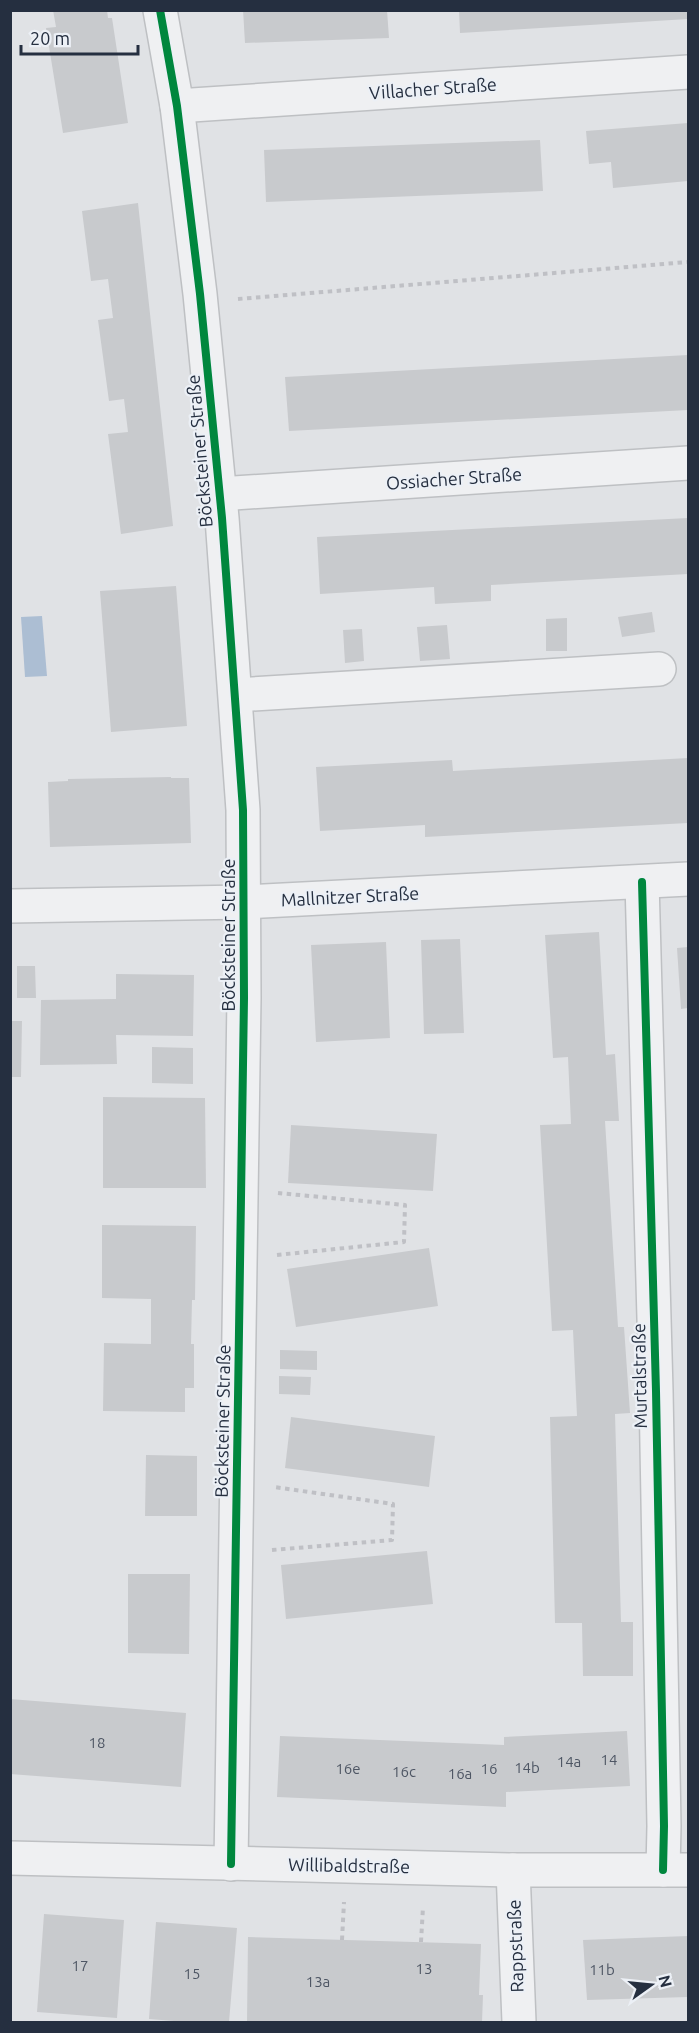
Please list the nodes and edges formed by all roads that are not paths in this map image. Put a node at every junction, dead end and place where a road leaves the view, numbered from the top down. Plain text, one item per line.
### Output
1 (160, 10) edge
2 (688, 72) edge
3 (177, 106) junction
4 (688, 464) edge
5 (219, 494) junction
6 (659, 669) dead end
7 (236, 695) junction
8 (688, 879) edge
9 (642, 882) junction
10 (244, 902) junction
11 (10, 906) edge
12 (10, 1858) edge
13 (231, 1864) junction
14 (513, 1870) junction
15 (676, 1870) edge
16 (519, 2022) edge

1 - 3 street, Böcksteiner Straße
2 - 3 street, Villacher Straße
3 - 5 street, Böcksteiner Straße
4 - 5 street, Ossiacher Straße
5 - 7 street, Böcksteiner Straße
6 - 7 street
7 - 10 street, Böcksteiner Straße
8 - 9 street, Mallnitzer Straße
9 - 10 street, Mallnitzer Straße
9 - 15 street, Murtalstraße
10 - 11 street, Mallnitzer Straße
10 - 13 street, Böcksteiner Straße
12 - 13 street, Willibaldstraße
13 - 14 street, Willibaldstraße
14 - 15 street, Willibaldstraße
14 - 16 street, Rappstraße

